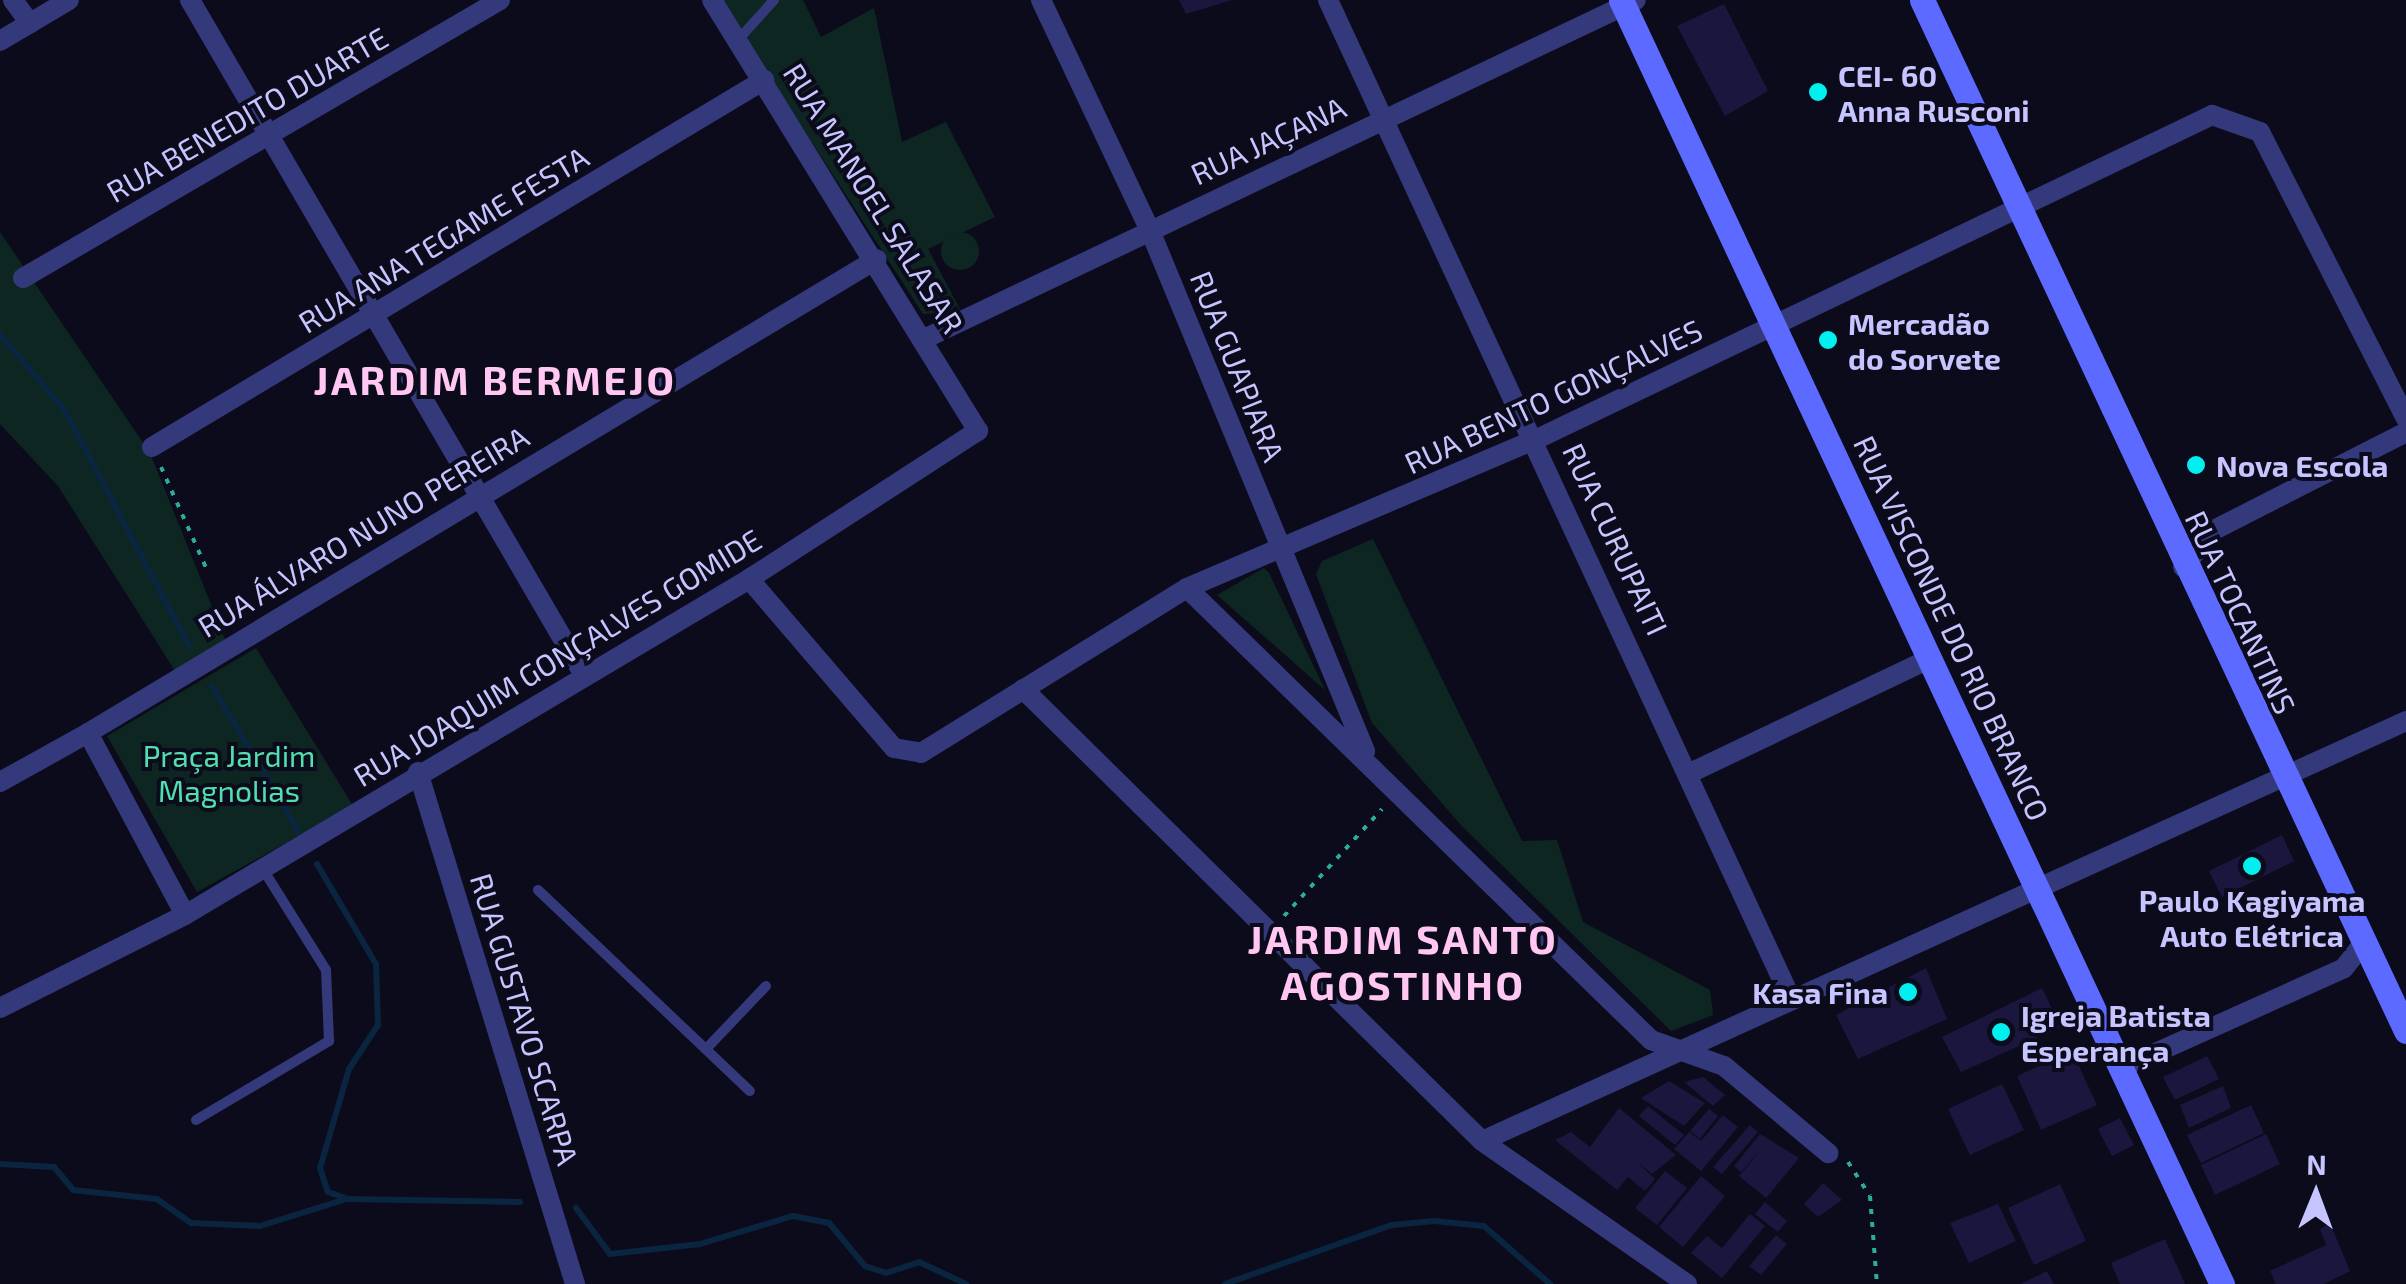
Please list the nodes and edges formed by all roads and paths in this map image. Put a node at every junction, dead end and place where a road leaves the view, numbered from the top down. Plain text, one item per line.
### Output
1 (12, 0) edge
2 (69, 0) edge
3 (190, 0) edge
4 (500, 0) edge
5 (712, 0) edge
6 (774, 0) edge
7 (1041, 0) edge
8 (1328, 0) edge
9 (1922, 0) edge
10 (1627, 2) edge
11 (30, 23) junction
12 (738, 40) junction
13 (0, 41) edge
14 (764, 80) junction
15 (1383, 120) junction
16 (269, 136) junction
17 (2021, 212) junction
18 (1149, 228) junction
19 (877, 259) junction
20 (23, 278) dead end
21 (374, 316) junction
22 (1772, 326) junction
23 (926, 338) junction
24 (2406, 418) edge
25 (978, 431) joint
26 (2406, 432) edge
27 (1537, 439) junction
28 (152, 447) joint
29 (482, 492) junction
30 (1282, 553) junction
31 (2182, 567) junction
32 (208, 572) dead end
33 (749, 580) junction
34 (1187, 588) junction
35 (1931, 658) junction
36 (584, 674) junction
37 (1023, 689) junction
38 (2406, 721) edge
39 (88, 733) junction
40 (1369, 760) junction
41 (418, 772) junction
42 (1690, 773) junction
43 (2285, 778) junction
44 (0, 782) edge
45 (1399, 791) junction
46 (263, 868) junction
47 (2039, 888) junction
48 (538, 890) dead end
49 (185, 915) junction
50 (1267, 935) junction
51 (2364, 942) junction
52 (766, 986) dead end
53 (1791, 998) junction
54 (0, 1008) edge
55 (2406, 1032) edge
56 (706, 1049) junction
57 (1682, 1050) junction
58 (2122, 1068) junction
59 (750, 1091) dead end
60 (196, 1120) dead end
61 (1482, 1141) junction
62 (1828, 1153) joint
63 (575, 1284) edge
64 (1687, 1284) edge
65 (1877, 1284) edge
66 (2222, 1284) edge

1 - 11 street
2 - 11 street
3 - 16 street
4 - 16 street, RUA BENEDITO DUARTE
5 - 12 street, RUA MANOEL SALASAR
6 - 12 lane
7 - 18 street, RUA GUAPIARA
8 - 15 street, RUA CURUPAITI
9 - 17 main road, RUA TOCANTINS
10 - 15 street, RUA JAÇANA
10 - 22 main road, RUA VISCONDE DO RIO BRANCO
11 - 13 street
12 - 14 street, RUA MANOEL SALASAR
14 - 19 street, RUA MANOEL SALASAR
14 - 21 street, RUA ANA TEGAME FESTA
15 - 18 street, RUA JAÇANA
15 - 27 street, RUA CURUPAITI
16 - 20 street, RUA BENEDITO DUARTE
16 - 21 street
17 - 22 street, RUA BENTO GONÇALVES
17 - 24 street, RUA BENTO GONÇALVES
17 - 31 main road, RUA TOCANTINS
18 - 23 street, RUA JAÇANA
18 - 30 street, RUA GUAPIARA
19 - 23 street, RUA MANOEL SALASAR
19 - 29 street, RUA ÁLVARO NUNO PEREIRA
21 - 28 street, RUA ANA TEGAME FESTA
21 - 29 street
22 - 27 street, RUA BENTO GONÇALVES
22 - 35 main road, RUA VISCONDE DO RIO BRANCO
23 - 25 street, RUA MANOEL SALASAR
25 - 33 street, RUA JOAQUIM GONÇALVES GOMIDE
26 - 31 street
27 - 30 street, RUA BENTO GONÇALVES
27 - 42 street, RUA CURUPAITI
28 - 32 path
29 - 36 street
29 - 39 street, RUA ÁLVARO NUNO PEREIRA
30 - 34 street, RUA BENTO GONÇALVES
30 - 40 street, RUA GUAPIARA
31 - 43 main road, RUA TOCANTINS
33 - 36 street, RUA JOAQUIM GONÇALVES GOMIDE
33 - 37 street, RUA BENTO GONÇALVES
34 - 37 street, RUA BENTO GONÇALVES
34 - 40 street
35 - 42 street
35 - 47 main road, RUA VISCONDE DO RIO BRANCO
36 - 41 street, RUA JOAQUIM GONÇALVES GOMIDE
37 - 50 street
38 - 43 street
39 - 44 street, RUA ÁLVARO NUNO PEREIRA
39 - 49 street
40 - 45 street
41 - 46 street, RUA JOAQUIM GONÇALVES GOMIDE
41 - 63 street, RUA GUSTAVO SCARPA
42 - 53 street, RUA CURUPAITI
43 - 47 street
43 - 51 main road, RUA TOCANTINS
45 - 50 path
45 - 57 street
46 - 49 street, RUA JOAQUIM GONÇALVES GOMIDE
46 - 60 lane
47 - 53 street
47 - 58 main road, RUA VISCONDE DO RIO BRANCO
48 - 56 lane
49 - 54 street, RUA JOAQUIM GONÇALVES GOMIDE
50 - 61 street
51 - 55 main road, RUA TOCANTINS
51 - 58 street
52 - 56 lane
53 - 57 street
56 - 59 lane
57 - 61 street
57 - 62 street
58 - 66 main road, RUA VISCONDE DO RIO BRANCO
61 - 64 street
62 - 65 path

